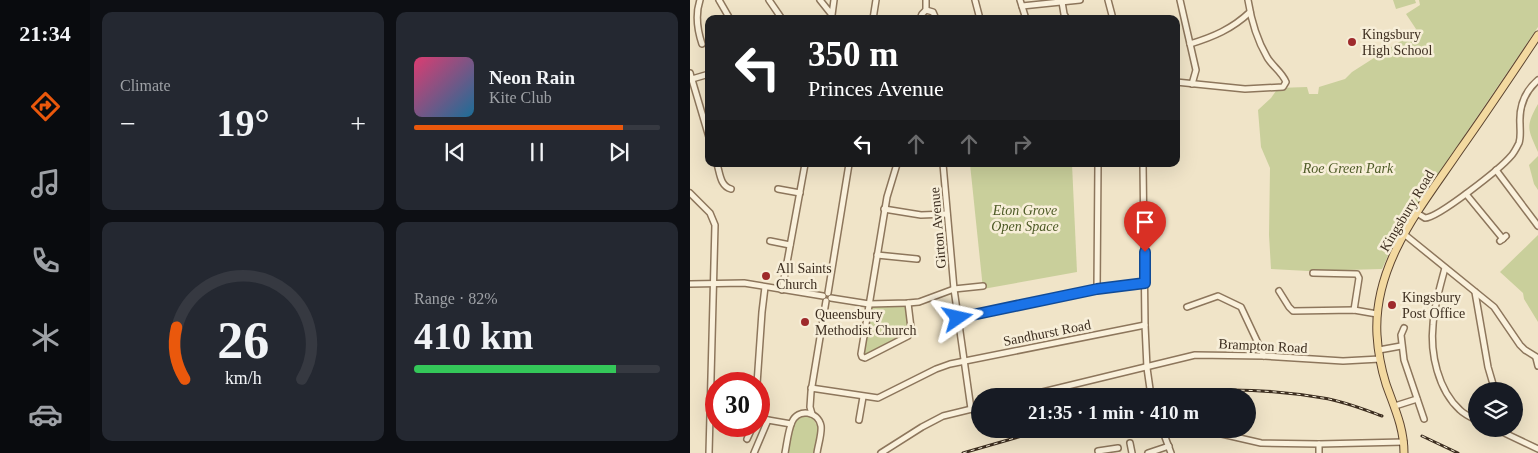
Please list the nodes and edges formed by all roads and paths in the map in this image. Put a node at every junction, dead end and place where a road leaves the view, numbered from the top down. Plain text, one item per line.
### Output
1 (700, 0) edge
2 (719, 0) edge
3 (769, 0) edge
4 (820, 0) edge
5 (834, 0) edge
6 (876, 0) edge
7 (926, 0) edge
8 (975, 0) edge
9 (1080, 0) edge
10 (1108, 0) edge
11 (1180, 0) edge
12 (1248, 0) edge
13 (1062, 2) junction
14 (1021, 3) edge
15 (926, 10) junction
16 (1250, 12) junction
17 (728, 15) edge
18 (779, 15) edge
19 (874, 15) edge
20 (922, 15) edge
21 (934, 15) edge
22 (979, 15) edge
23 (1025, 15) edge
24 (1065, 15) edge
25 (1113, 15) edge
26 (698, 30) junction
27 (690, 32) edge
28 (1538, 35) edge
29 (702, 44) dead end
30 (1190, 44) junction
31 (705, 74) edge
32 (691, 76) edge
33 (1538, 80) edge
34 (1180, 82) edge
35 (1192, 84) junction
36 (705, 123) edge
37 (718, 167) edge
38 (804, 167) edge
39 (849, 167) edge
40 (896, 167) edge
41 (944, 167) edge
42 (1098, 167) edge
43 (1143, 167) edge
44 (1496, 170) junction
45 (731, 189) dead end
46 (778, 189) dead end
47 (690, 193) edge
48 (800, 193) junction
49 (1466, 194) junction
50 (884, 209) junction
51 (1417, 213) junction
52 (948, 214) junction
53 (1538, 226) edge
54 (1404, 234) junction
55 (1503, 239) dead end
56 (770, 240) dead end
57 (790, 245) junction
58 (877, 255) junction
59 (917, 260) dead end
60 (1445, 268) junction
61 (1313, 273) dead end
62 (713, 283) junction
63 (1145, 283) junction
64 (690, 284) edge
65 (983, 286) dead end
66 (765, 287) junction
67 (954, 289) junction
68 (1097, 289) junction
69 (782, 290) junction
70 (1279, 291) dead end
71 (1475, 292) junction
72 (827, 297) junction
73 (908, 303) junction
74 (869, 304) junction
75 (1187, 307) dead end
76 (1354, 310) junction
77 (1378, 314) junction
78 (958, 318) junction
79 (1145, 325) junction
80 (1404, 328) dead end
81 (1402, 346) junction
82 (1379, 350) junction
83 (1264, 356) junction
84 (1537, 358) edge
85 (1380, 359) junction
86 (964, 361) junction
87 (1538, 366) edge
88 (1147, 368) junction
89 (758, 372) edge
90 (1492, 382) edge
91 (1061, 388) edge
92 (1149, 388) edge
93 (811, 390) junction
94 (864, 397) junction
95 (1417, 400) junction
96 (1395, 406) junction
97 (971, 409) joint
98 (802, 414) junction
99 (812, 414) junction
100 (1468, 416) edge
101 (1424, 419) dead end
102 (770, 420) edge
103 (859, 420) dead end
104 (791, 424) junction
105 (761, 437) edge
106 (1517, 437) edge
107 (1166, 438) edge
108 (1241, 438) edge
109 (1404, 442) junction
110 (1130, 443) dead end
111 (1318, 444) junction
112 (1168, 446) junction
113 (1538, 449) edge
114 (1116, 450) edge
115 (1098, 451) dead end
116 (709, 453) edge
117 (754, 453) edge
118 (786, 453) edge
119 (817, 453) edge
120 (881, 453) edge
121 (1132, 453) edge
122 (1148, 453) edge
123 (1171, 453) edge
124 (1319, 453) edge
125 (1404, 453) edge

1 - 26 street
2 - 17 street
3 - 18 street
4 - 5 street
6 - 19 street
7 - 15 street
8 - 22 street
9 - 13 street
10 - 25 street
11 - 30 street
12 - 16 street
13 - 14 street
13 - 24 street
14 - 23 street
15 - 20 street
15 - 21 street
16 - 30 street
16 - 35 street
26 - 27 street
26 - 29 street
28 - 51 main road, Kingsbury Road
30 - 35 street
31 - 32 street
32 - 36 street
33 - 44 street
34 - 35 street
37 - 45 street
38 - 48 street
39 - 72 street
40 - 50 street
41 - 52 street, Girton Avenue
42 - 68 street
43 - 63 street
44 - 49 street
44 - 53 street
46 - 48 street
47 - 62 street
48 - 57 street
49 - 51 street
49 - 55 street
50 - 52 street
50 - 58 street
51 - 54 main road, Kingsbury Road
52 - 67 street, Girton Avenue
54 - 60 street
54 - 77 main road, Kingsbury Road
56 - 57 street
57 - 69 street
58 - 59 street
58 - 74 street
60 - 71 street
60 - 100 street
61 - 76 street
62 - 64 street
62 - 66 street
62 - 116 street
63 - 68 street
63 - 79 street
65 - 67 street
66 - 69 street
66 - 89 street
67 - 73 street
67 - 78 street, Girton Avenue
68 - 78 street
69 - 72 street
70 - 76 street
71 - 84 street
71 - 90 street
72 - 74 street
72 - 93 street
73 - 74 street
73 - 74 street
75 - 83 street
76 - 77 street
77 - 82 main road, Kingsbury Road
78 - 86 street, Girton Avenue
79 - 86 street, Sandhurst Road
79 - 88 street
80 - 81 street
81 - 82 street
81 - 95 street
82 - 85 main road, Kingsbury Road
83 - 85 street, Brampton Road
83 - 88 street, Brampton Road
84 - 87 street
85 - 96 main road, Kingsbury Road
86 - 94 street, Sandhurst Road
86 - 97 street, Girton Avenue
88 - 91 street, Brampton Road
88 - 92 street
93 - 94 street, Sandhurst Road
93 - 98 street
93 - 99 street
94 - 103 street
95 - 96 street
95 - 101 street
96 - 109 main road, Kingsbury Road
97 - 120 street
98 - 99 street
98 - 104 street
99 - 119 street
102 - 104 street
104 - 118 street
105 - 117 street
106 - 113 street
107 - 112 street
108 - 111 street
109 - 111 street
109 - 125 main road, Kingsbury Road
110 - 121 street
111 - 124 street
112 - 122 street
112 - 123 street
114 - 115 street

